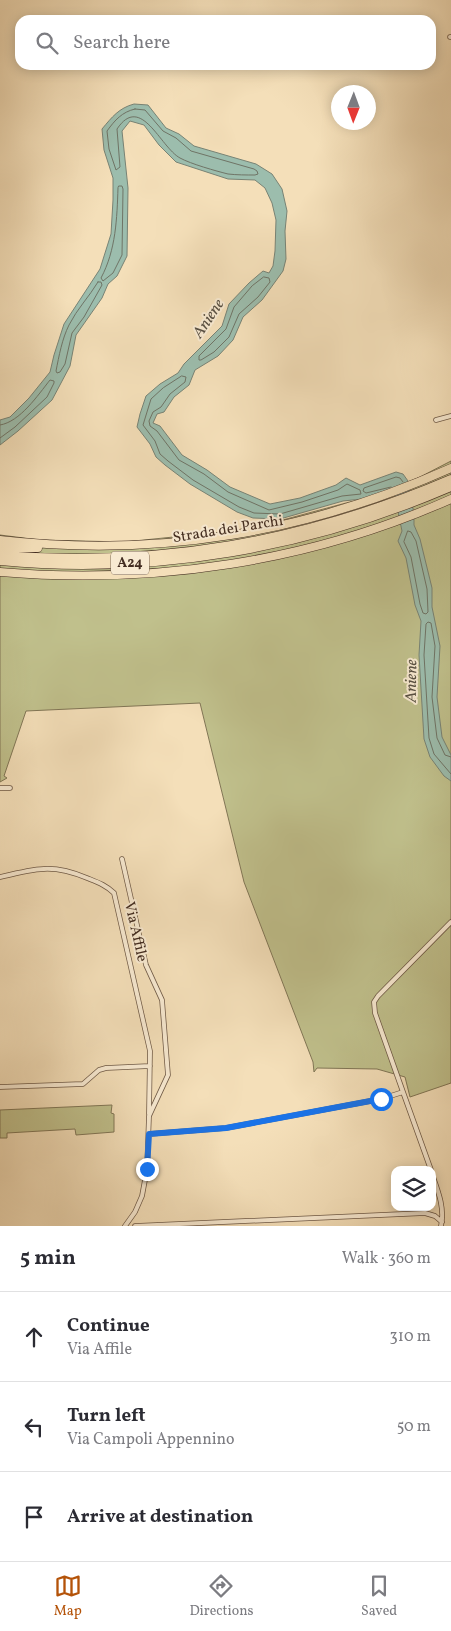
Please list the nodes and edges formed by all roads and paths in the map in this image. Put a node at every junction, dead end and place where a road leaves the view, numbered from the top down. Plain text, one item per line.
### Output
1 (451, 416) edge
2 (436, 420) dead end
3 (451, 468) edge
4 (451, 479) edge
5 (451, 487) edge
6 (427, 493) junction
7 (451, 499) edge
8 (0, 540) edge
9 (259, 544) junction
10 (99, 546) junction
11 (0, 548) edge
12 (0, 555) edge
13 (0, 562) edge
14 (0, 572) edge
15 (0, 788) edge
16 (10, 788) dead end
17 (122, 860) dead end
18 (0, 876) edge
19 (451, 922) edge
20 (150, 1066) junction
21 (0, 1087) edge
22 (403, 1092) junction
23 (149, 1116) junction
24 (149, 1134) junction
25 (430, 1166) edge
26 (436, 1186) edge
27 (441, 1224) edge
28 (125, 1226) edge
29 (135, 1226) edge

1 - 2 street
3 - 10 highway
4 - 6 highway, Strada dei Parchi / A24
5 - 6 highway, Strada dei Parchi / A24
6 - 9 highway, Strada dei Parchi / A24
7 - 14 highway
8 - 10 highway
9 - 12 highway, Strada dei Parchi / A24
9 - 13 highway, Strada dei Parchi / A24
10 - 11 highway
15 - 16 street
17 - 23 street
18 - 20 street, Via Affile
19 - 22 street
20 - 21 street
20 - 23 street, Via Affile
22 - 24 street
22 - 25 street
23 - 24 street, Via Affile
24 - 28 street, Via Affile
26 - 27 street
27 - 29 street

